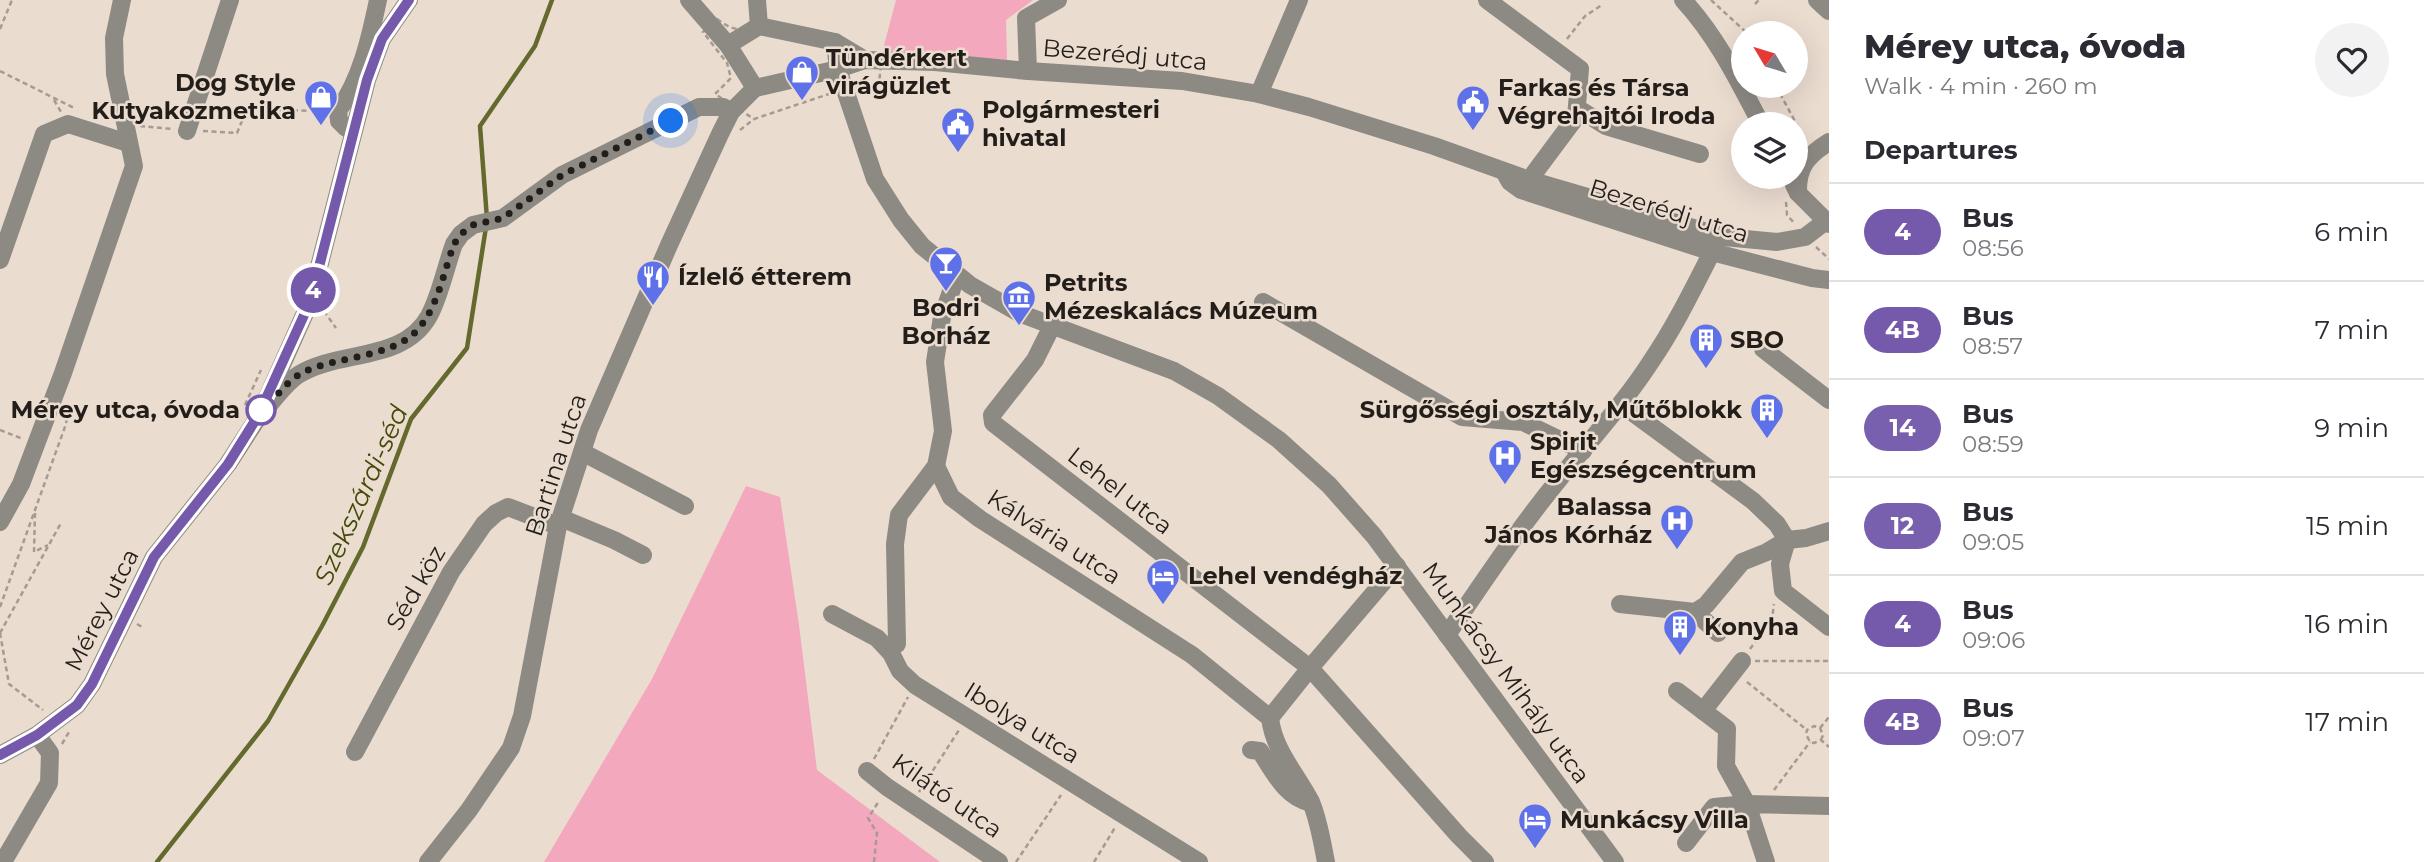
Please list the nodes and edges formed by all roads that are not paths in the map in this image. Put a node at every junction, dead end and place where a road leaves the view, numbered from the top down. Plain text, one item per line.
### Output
1 (122, 0) edge
2 (230, 0) edge
3 (379, 0) edge
4 (409, 0) edge
5 (689, 0) edge
6 (757, 0) edge
7 (1058, 0) edge
8 (1299, 0) edge
9 (1487, 0) edge
10 (1683, 0) edge
11 (1817, 0) edge
12 (1829, 11) edge
13 (759, 26) junction
14 (835, 42) junction
15 (728, 45) junction
16 (865, 60) junction
17 (838, 69) junction
18 (1028, 71) junction
19 (755, 88) junction
20 (1259, 94) junction
21 (1577, 108) junction
22 (731, 112) junction
23 (1755, 112) edge
24 (354, 128) junction
25 (195, 131) road end
26 (1829, 142) edge
27 (128, 143) junction
28 (1808, 150) edge
29 (1700, 154) dead end
30 (1504, 172) junction
31 (1529, 180) junction
32 (1798, 189) edge
33 (1828, 222) edge
34 (1712, 252) junction
35 (0, 260) edge
36 (957, 275) junction
37 (1829, 281) edge
38 (1263, 302) dead end
39 (1052, 326) junction
40 (1763, 349) dead end
41 (1829, 400) edge
42 (1621, 404) junction
43 (251, 416) junction
44 (1583, 451) junction
45 (582, 452) junction
46 (936, 466) junction
47 (685, 506) dead end
48 (0, 522) edge
49 (560, 522) junction
50 (1829, 531) edge
51 (1787, 540) junction
52 (643, 555) dead end
53 (1397, 566) junction
54 (1620, 604) dead end
55 (1695, 612) junction
56 (832, 614) dead end
57 (1829, 627) edge
58 (1718, 632) dead end
59 (1447, 635) junction
60 (897, 644) dead end
61 (1737, 666) road end
62 (1310, 668) junction
63 (1677, 691) dead end
64 (1703, 711) junction
65 (1270, 718) junction
66 (37, 735) junction
67 (1251, 750) dead end
68 (355, 752) dead end
69 (0, 755) edge
70 (867, 771) road end
71 (1311, 803) junction
72 (1747, 804) junction
73 (1829, 806) edge
74 (1686, 843) dead end
75 (4, 862) edge
76 (428, 862) edge
77 (999, 862) edge
78 (1199, 862) edge
79 (1326, 862) edge
80 (1485, 862) edge
81 (1615, 862) edge
82 (1766, 862) edge

1 - 27 street
2 - 25 street
3 - 24 street
4 - 24 street, Mérey utca
5 - 15 street
6 - 13 street
7 - 18 street
8 - 20 street
9 - 21 street
10 - 23 street
11 - 12 street
13 - 14 street
13 - 15 street
14 - 16 street
14 - 17 street, Munkácsy Mihály utca
15 - 19 street
16 - 17 street
16 - 18 street, Bezerédj utca
17 - 19 street
17 - 36 street, Munkácsy Mihály utca
18 - 20 street, Bezerédj utca
19 - 22 street, Bartina utca
20 - 30 street, Bezerédj utca
21 - 29 street
21 - 31 street
22 - 43 street
22 - 45 street, Bartina utca
24 - 43 street, Mérey utca
26 - 28 street
27 - 35 street
27 - 48 street
30 - 31 street, Bezerédj utca
30 - 34 street, Bezerédj utca
31 - 33 street, Bezerédj utca
32 - 33 street
34 - 37 street, Bezerédj utca
34 - 42 street
36 - 39 street, Munkácsy Mihály utca
36 - 46 street
38 - 44 street
39 - 53 street, Munkácsy Mihály utca
39 - 62 street, Lehel utca
40 - 41 street
42 - 44 street
42 - 51 street
43 - 66 street, Mérey utca
44 - 59 street
45 - 47 street
45 - 49 street, Bartina utca
46 - 60 street
46 - 65 street, Kálvária utca
49 - 52 street
49 - 68 street, Séd köz
49 - 76 street, Bartina utca
50 - 51 street
51 - 55 street
51 - 57 street
53 - 59 street, Munkácsy Mihály utca
53 - 62 street
54 - 55 street
55 - 58 street
56 - 78 street, Ibolya utca
59 - 81 street, Munkácsy Mihály utca
61 - 64 street
62 - 65 street
62 - 80 street
63 - 64 street
64 - 72 street
65 - 71 street
66 - 69 street, Mérey utca
66 - 75 street
67 - 71 street
70 - 77 street, Kilátó utca
71 - 79 street
72 - 73 street
72 - 74 street
72 - 82 street

